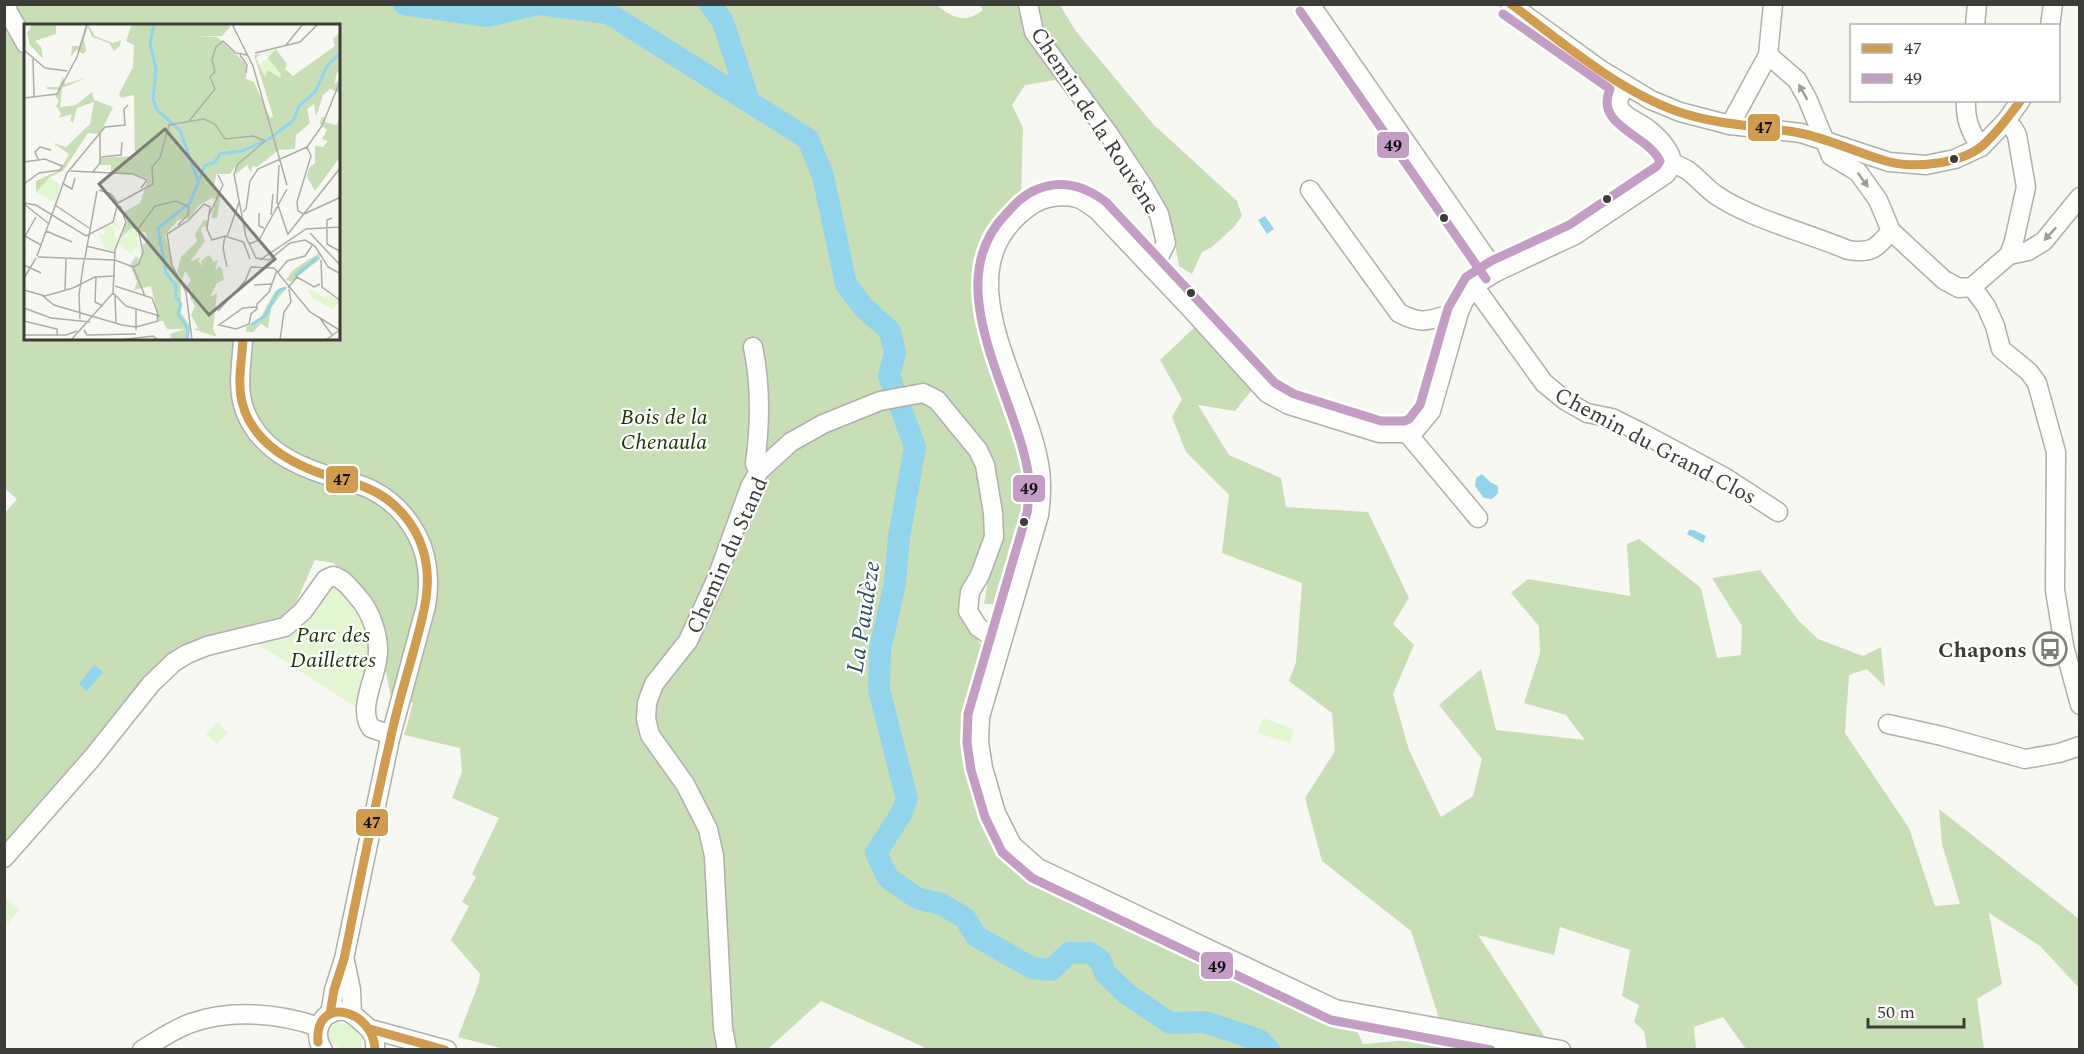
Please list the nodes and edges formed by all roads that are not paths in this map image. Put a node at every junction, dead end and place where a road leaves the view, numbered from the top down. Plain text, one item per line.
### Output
1 (6, 4) edge
2 (1028, 4) edge
3 (1310, 4) edge
4 (1510, 4) edge
5 (1773, 4) edge
6 (1977, 4) edge
7 (2053, 4) edge
8 (1976, 24) edge
9 (2050, 24) edge
10 (24, 40) edge
11 (1768, 55) junction
12 (1626, 85) junction
13 (1966, 102) edge
14 (2020, 102) edge
15 (1730, 125) junction
16 (2013, 128) dead end
17 (1824, 139) junction
18 (1981, 147) junction
19 (1672, 164) junction
20 (1310, 190) dead end
21 (2079, 196) edge
22 (1891, 231) junction
23 (2009, 255) junction
24 (1151, 267) junction
25 (1496, 272) junction
26 (1474, 286) junction
27 (1971, 287) junction
28 (1459, 312) junction
29 (243, 340) edge
30 (753, 347) dead end
31 (1407, 433) junction
32 (759, 471) junction
33 (1778, 512) dead end
34 (1478, 518) dead end
35 (1001, 643) junction
36 (2079, 705) edge
37 (1888, 724) dead end
38 (391, 735) junction
39 (2079, 746) edge
40 (4, 858) edge
41 (344, 959) junction
42 (352, 1014) junction
43 (324, 1020) junction
44 (370, 1029) junction
45 (375, 1049) edge
46 (142, 1050) edge
47 (323, 1050) edge
48 (384, 1050) edge
49 (447, 1050) edge
50 (728, 1050) edge
51 (1561, 1050) edge

1 - 10 street
2 - 24 street, Chemin de la Rouvène
3 - 25 street
4 - 12 street
5 - 11 street
6 - 8 street
7 - 9 street
11 - 15 street
17 -> 11 street
12 - 15 street
12 - 19 street
13 - 18 street
14 - 18 street
15 - 17 street
16 - 23 street
17 - 18 street
17 -> 22 street
19 - 22 street
19 - 25 street
20 - 28 street
21 -> 23 street
22 - 27 street
23 - 27 street
24 - 31 street
24 - 35 street
25 - 26 street
26 - 28 street
26 - 33 street, Chemin du Grand Clos
27 - 36 street
28 - 31 street
29 - 38 street
30 - 32 street
31 - 34 street
32 - 35 street, Chemin du Stand
32 - 50 street, Chemin du Stand
35 - 51 street
37 - 39 street
38 - 40 street
38 - 41 street
41 - 42 street
41 - 43 street
42 - 43 street
42 - 44 street
43 - 46 street
43 - 47 street
44 - 45 street
44 - 49 street
45 - 48 street

